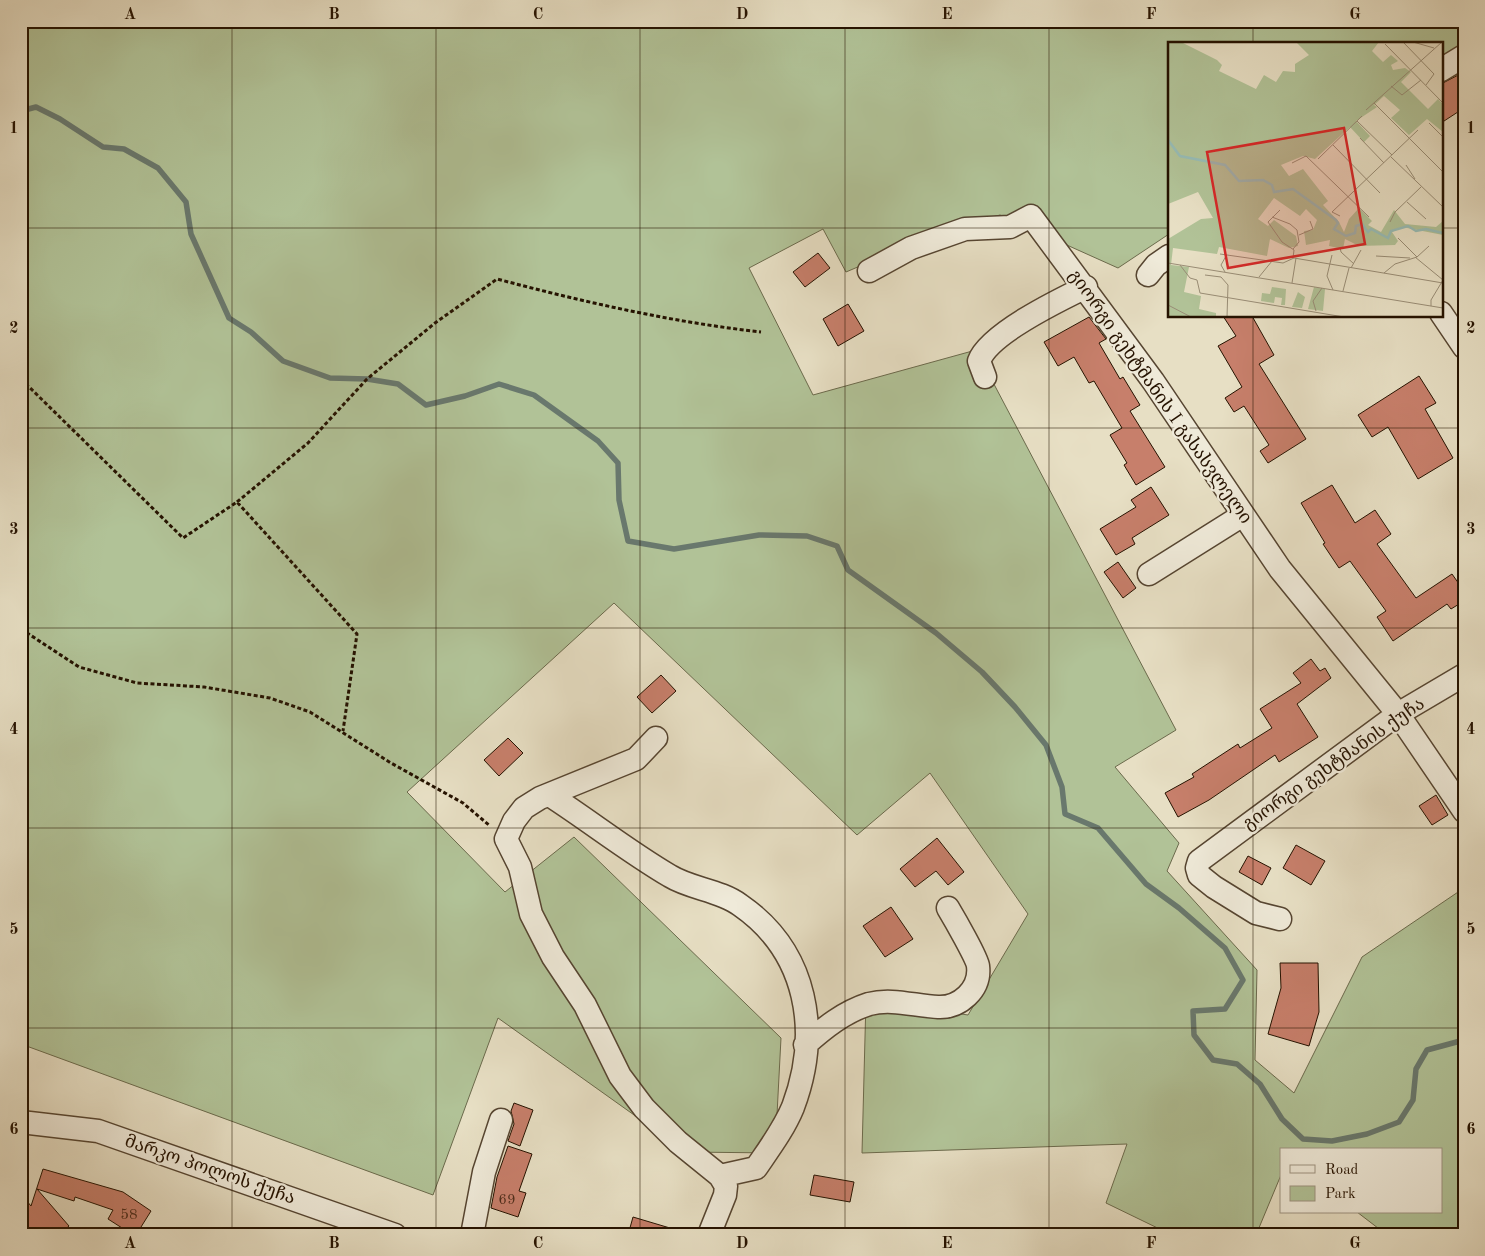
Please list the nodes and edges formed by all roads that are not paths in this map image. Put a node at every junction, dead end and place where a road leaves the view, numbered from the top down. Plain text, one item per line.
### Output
1 (1464, 56) edge
2 (1442, 69) edge
3 (1168, 257) edge
4 (869, 271) dead end
5 (1148, 275) dead end
6 (1086, 288) junction
7 (1442, 314) edge
8 (1464, 347) edge
9 (985, 377) dead end
10 (1243, 515) junction
11 (1149, 574) dead end
12 (1464, 675) edge
13 (1398, 714) junction
14 (656, 738) dead end
15 (551, 796) junction
16 (1464, 812) edge
17 (948, 908) dead end
18 (1280, 919) dead end
19 (805, 1045) junction
20 (501, 1120) dead end
21 (21, 1122) edge
22 (720, 1176) junction
23 (395, 1235) edge
24 (472, 1235) edge
25 (709, 1235) edge

1 - 2 street
3 - 5 street
4 - 6 street, გიორგი გეხტმანის I გასასვლელი
6 - 9 street
6 - 10 street, გიორგი გეხტმანის I გასასვლელი
7 - 8 street
10 - 11 street
10 - 13 street, გიორგი გეხტმანის I გასასვლელი
12 - 13 street, გიორგი გეხტმანის ქუჩა
13 - 16 street, გიორგი გეხტმანის I გასასვლელი
13 - 18 street, გიორგი გეხტმანის ქუჩა
14 - 15 street
15 - 19 street
15 - 22 street
17 - 19 street
19 - 22 street
20 - 24 street
21 - 23 street, მარკო პოლოს ქუჩა
22 - 25 street

